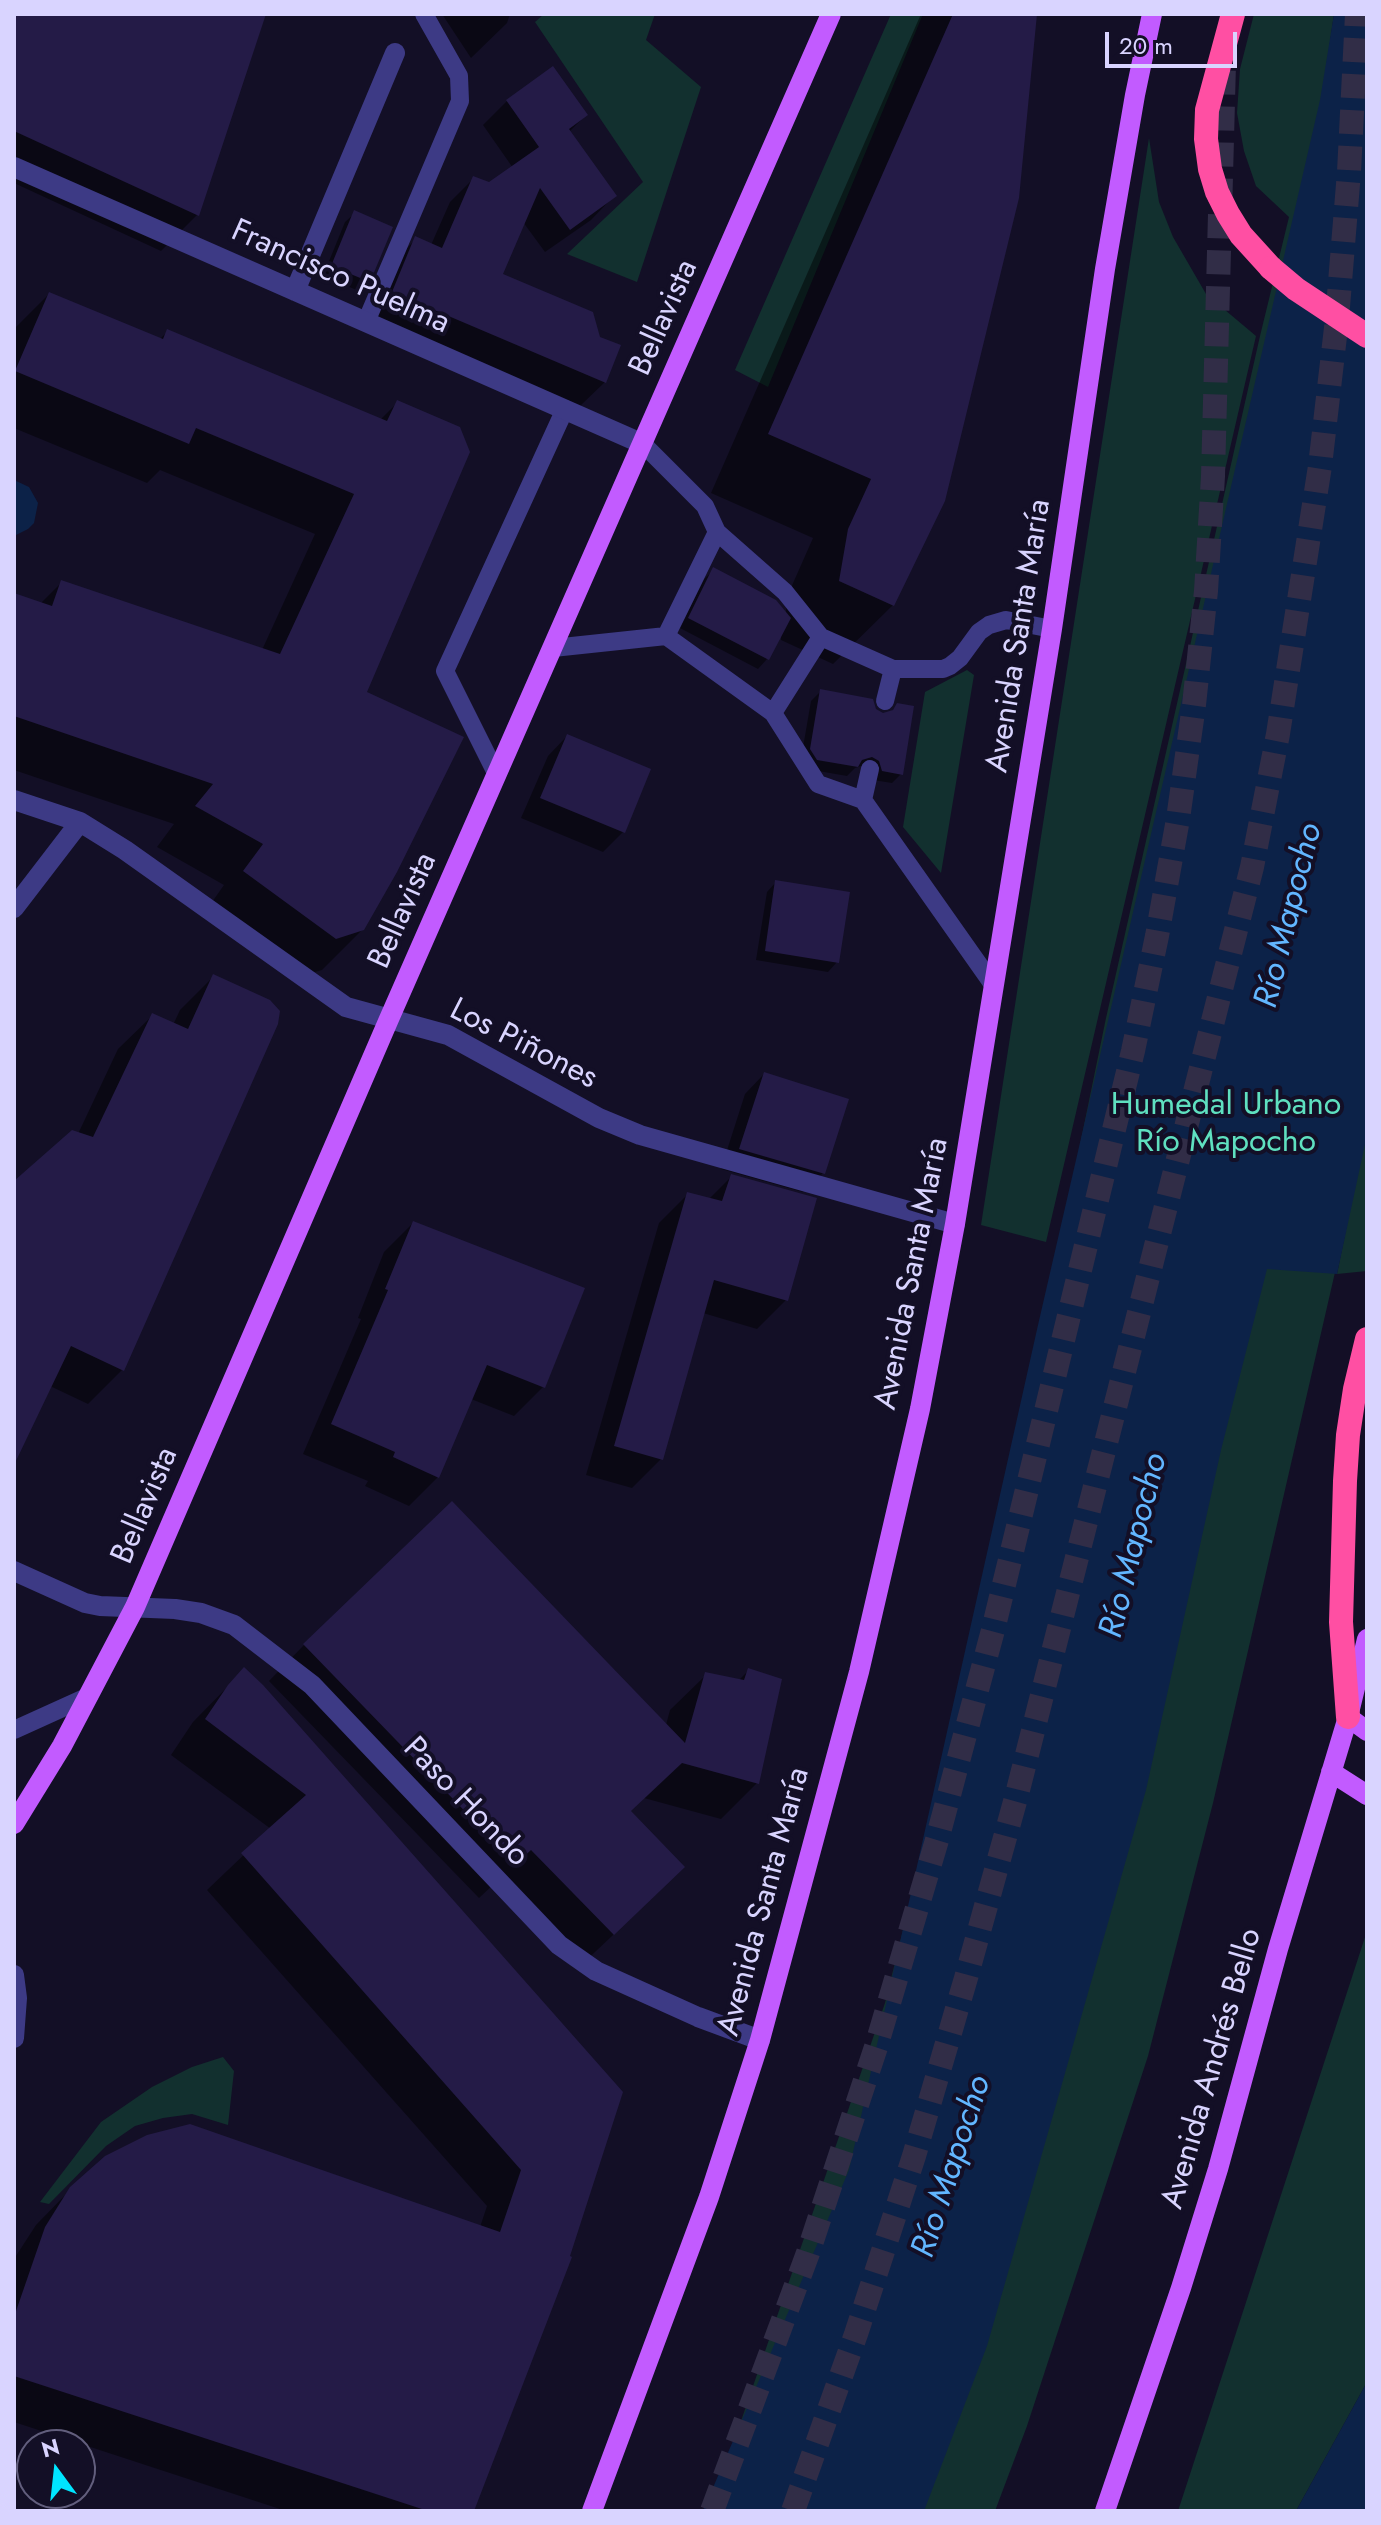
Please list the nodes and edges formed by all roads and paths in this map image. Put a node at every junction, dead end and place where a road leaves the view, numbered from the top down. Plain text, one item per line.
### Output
1 (424, 14) edge
2 (831, 14) edge
3 (1152, 14) edge
4 (1233, 14) edge
5 (395, 53) dead end
6 (14, 167) edge
7 (295, 291) junction
8 (366, 322) junction
9 (1367, 336) edge
10 (565, 409) junction
11 (643, 444) junction
12 (717, 532) junction
13 (1052, 629) junction
14 (666, 636) junction
15 (821, 637) junction
16 (553, 648) junction
17 (893, 669) junction
18 (885, 701) dead end
19 (773, 713) junction
20 (870, 769) dead end
21 (497, 775) junction
22 (14, 800) edge
23 (863, 800) junction
24 (80, 822) junction
25 (14, 908) edge
26 (994, 986) junction
27 (389, 1019) junction
28 (955, 1224) junction
29 (1367, 1339) edge
30 (14, 1571) edge
31 (135, 1607) junction
32 (1367, 1639) edge
33 (89, 1696) junction
34 (1357, 1724) edge
35 (14, 1730) edge
36 (1331, 1772) junction
37 (1367, 1795) edge
38 (14, 1824) edge
39 (14, 1975) edge
40 (14, 2038) edge
41 (760, 2040) junction
42 (592, 2511) edge
43 (1105, 2511) edge

1 - 8 lane
2 - 11 main road, Bellavista
3 - 13 main road, Avenida Santa María
4 - 9 highway, bridge
5 - 7 street
6 - 7 street, Francisco Puelma
7 - 8 street, Francisco Puelma
8 - 10 street, Francisco Puelma
10 - 11 street, Francisco Puelma
10 - 21 lane
11 - 12 lane
11 - 16 main road, Bellavista
12 - 14 lane
12 - 15 lane
13 - 17 lane
13 - 26 main road, Avenida Santa María
14 - 16 lane
14 - 19 lane
15 - 17 lane
15 - 19 lane
16 - 21 main road, Bellavista
17 - 18 lane
19 - 23 lane
20 - 23 lane
21 - 27 main road, Bellavista
22 - 24 street, Los Piñones
23 - 26 lane
24 - 25 street
24 - 27 street, Los Piñones
26 - 28 main road, Avenida Santa María
27 - 28 street, Los Piñones
27 - 31 main road, Bellavista
28 - 41 main road, Avenida Santa María
29 - 34 highway
30 - 31 street, Paso Hondo
31 - 33 main road, Bellavista
31 - 41 street, Paso Hondo
32 - 34 main road, Avenida Andrés Bello
33 - 35 lane
33 - 38 main road, Bellavista
34 - 36 main road, Avenida Andrés Bello
36 - 37 main road
36 - 43 main road, Avenida Andrés Bello
39 - 40 street
41 - 42 main road, Avenida Santa María

